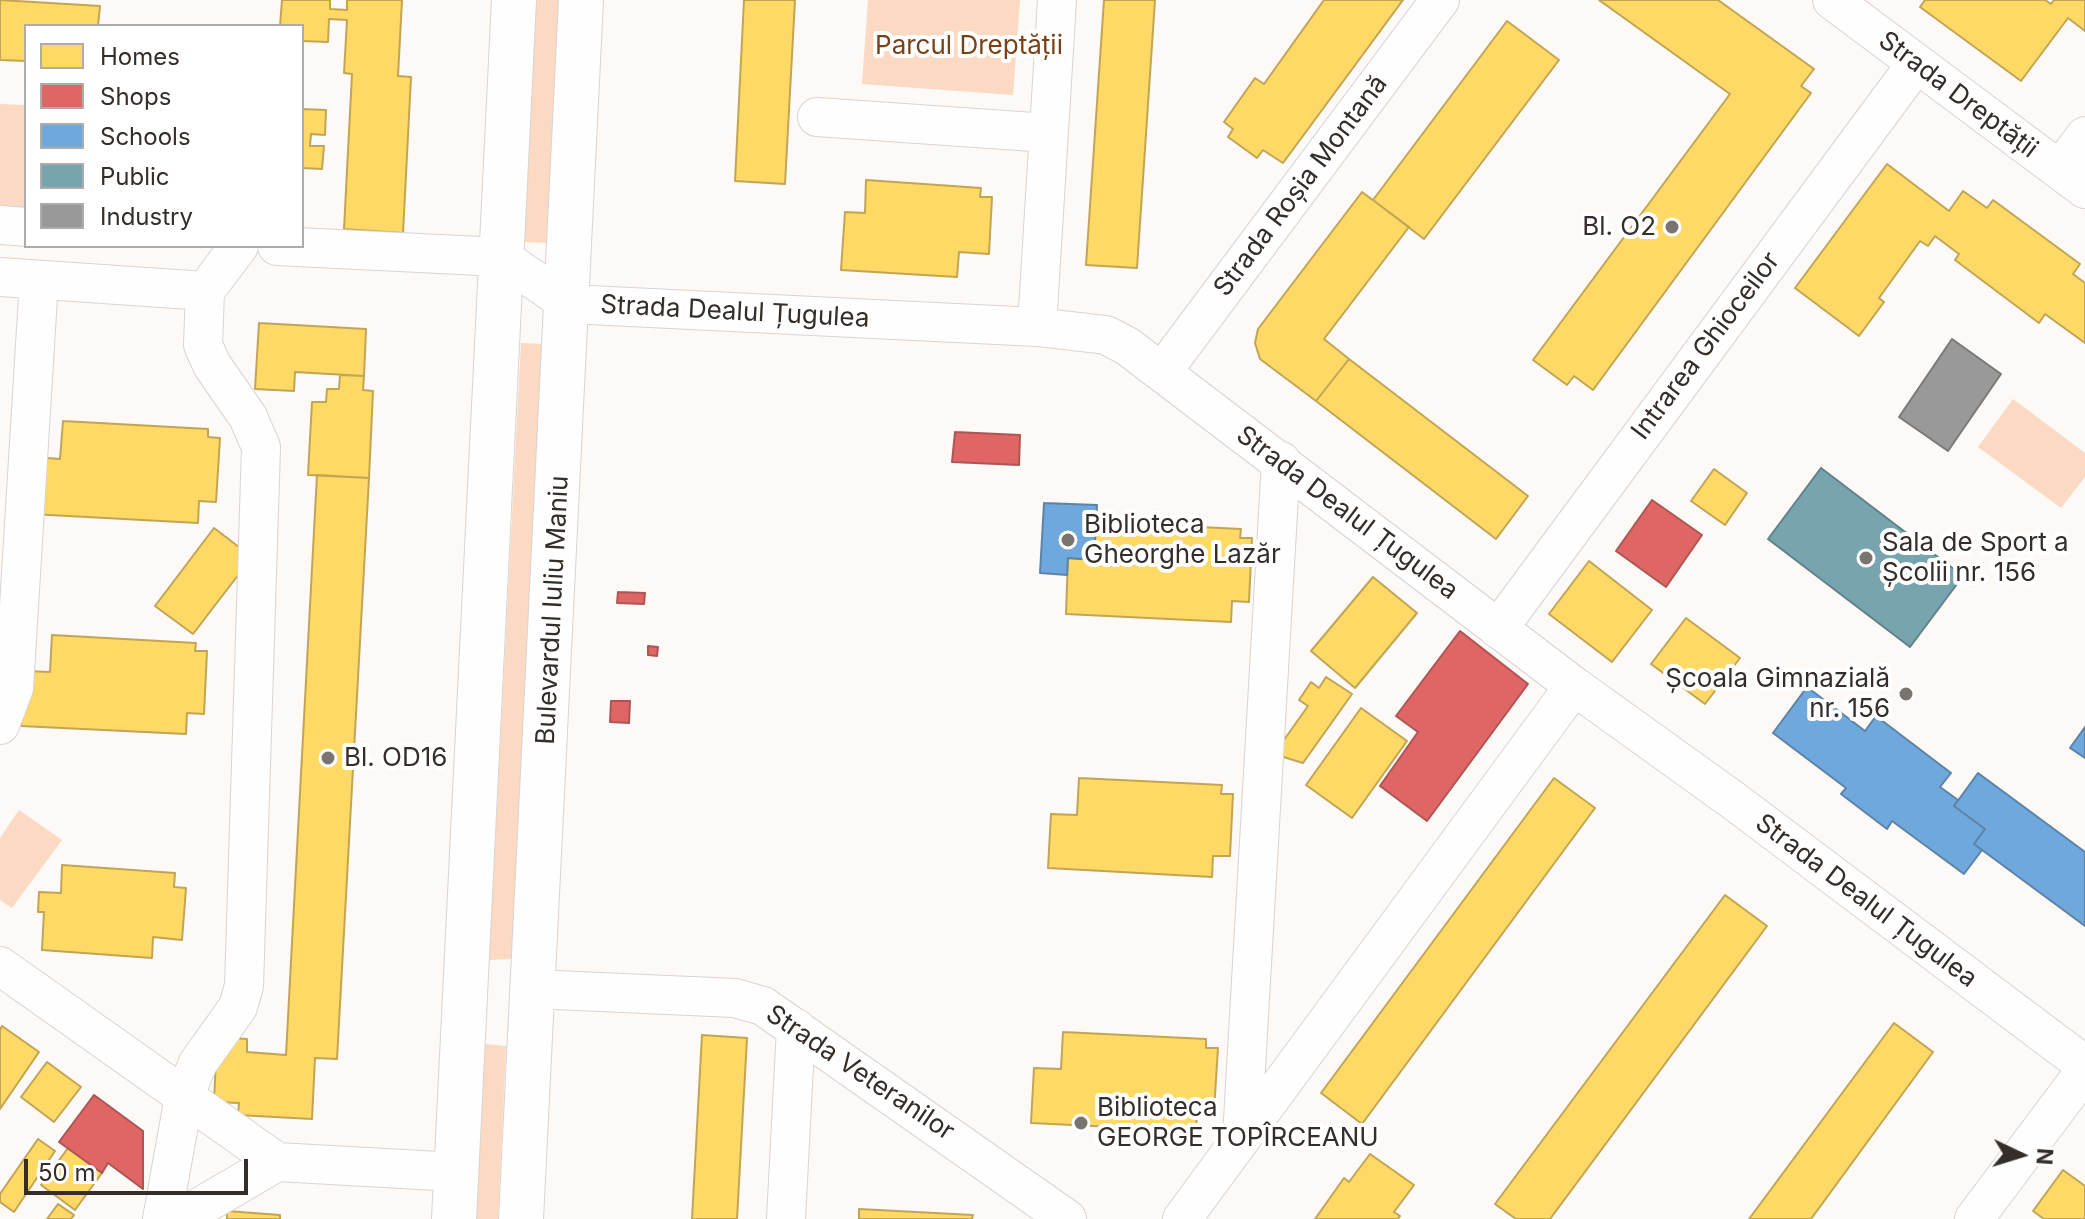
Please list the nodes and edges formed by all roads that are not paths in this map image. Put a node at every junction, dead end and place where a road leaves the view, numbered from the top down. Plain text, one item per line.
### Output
1 (514, 0) edge
2 (581, 0) edge
3 (1057, 0) edge
4 (1440, 0) edge
5 (1832, 0) edge
6 (1916, 64) junction
7 (817, 117) dead end
8 (1048, 133) junction
9 (2085, 136) edge
10 (2072, 179) edge
11 (0, 225) edge
12 (24, 227) edge
13 (304, 247) edge
14 (237, 248) edge
15 (501, 257) junction
16 (0, 277) edge
17 (39, 280) junction
18 (205, 291) junction
19 (569, 304) junction
20 (1037, 327) junction
21 (1162, 372) junction
22 (1281, 461) junction
23 (1498, 629) junction
24 (1574, 686) junction
25 (0, 725) edge
26 (0, 966) edge
27 (533, 989) junction
28 (796, 1028) junction
29 (2085, 1065) edge
30 (2085, 1071) edge
31 (184, 1097) junction
32 (1242, 1137) junction
33 (277, 1162) junction
34 (456, 1172) junction
35 (1983, 1216) edge
36 (162, 1219) edge
37 (179, 1219) edge
38 (454, 1219) edge
39 (521, 1219) edge
40 (786, 1219) edge
41 (1067, 1219) edge
42 (1182, 1219) edge

1 - 15 main road
2 - 19 main road, Bulevardul Iuliu Maniu
3 - 8 street
4 - 21 street, Strada Roșia Montană
5 - 6 street, Strada Dreptății
6 - 10 street, Strada Dreptății
6 - 23 street, Intrarea Ghioceilor
7 - 8 street
8 - 20 street
9 - 10 street
11 - 12 street
13 - 15 street
14 - 18 street
15 - 19 street, Strada Dealul Țugulea
15 - 34 main road
16 - 17 street
17 - 18 street
17 - 25 street
18 - 31 street
19 - 20 street, Strada Dealul Țugulea
19 - 27 main road, Bulevardul Iuliu Maniu
20 - 21 street, Strada Dealul Țugulea
21 - 22 street, Strada Dealul Țugulea
22 - 23 street, Strada Dealul Țugulea
22 - 32 street
23 - 24 street, Strada Dealul Țugulea
24 - 29 street, Strada Dealul Țugulea
24 - 32 street
26 - 31 street
27 - 28 street, Strada Veteranilor
27 - 39 main road, Bulevardul Iuliu Maniu
28 - 40 street
28 - 41 street, Strada Veteranilor
30 - 35 street
31 - 33 street
31 - 36 street
32 - 42 street
33 - 34 street
33 - 37 street
34 - 38 main road

